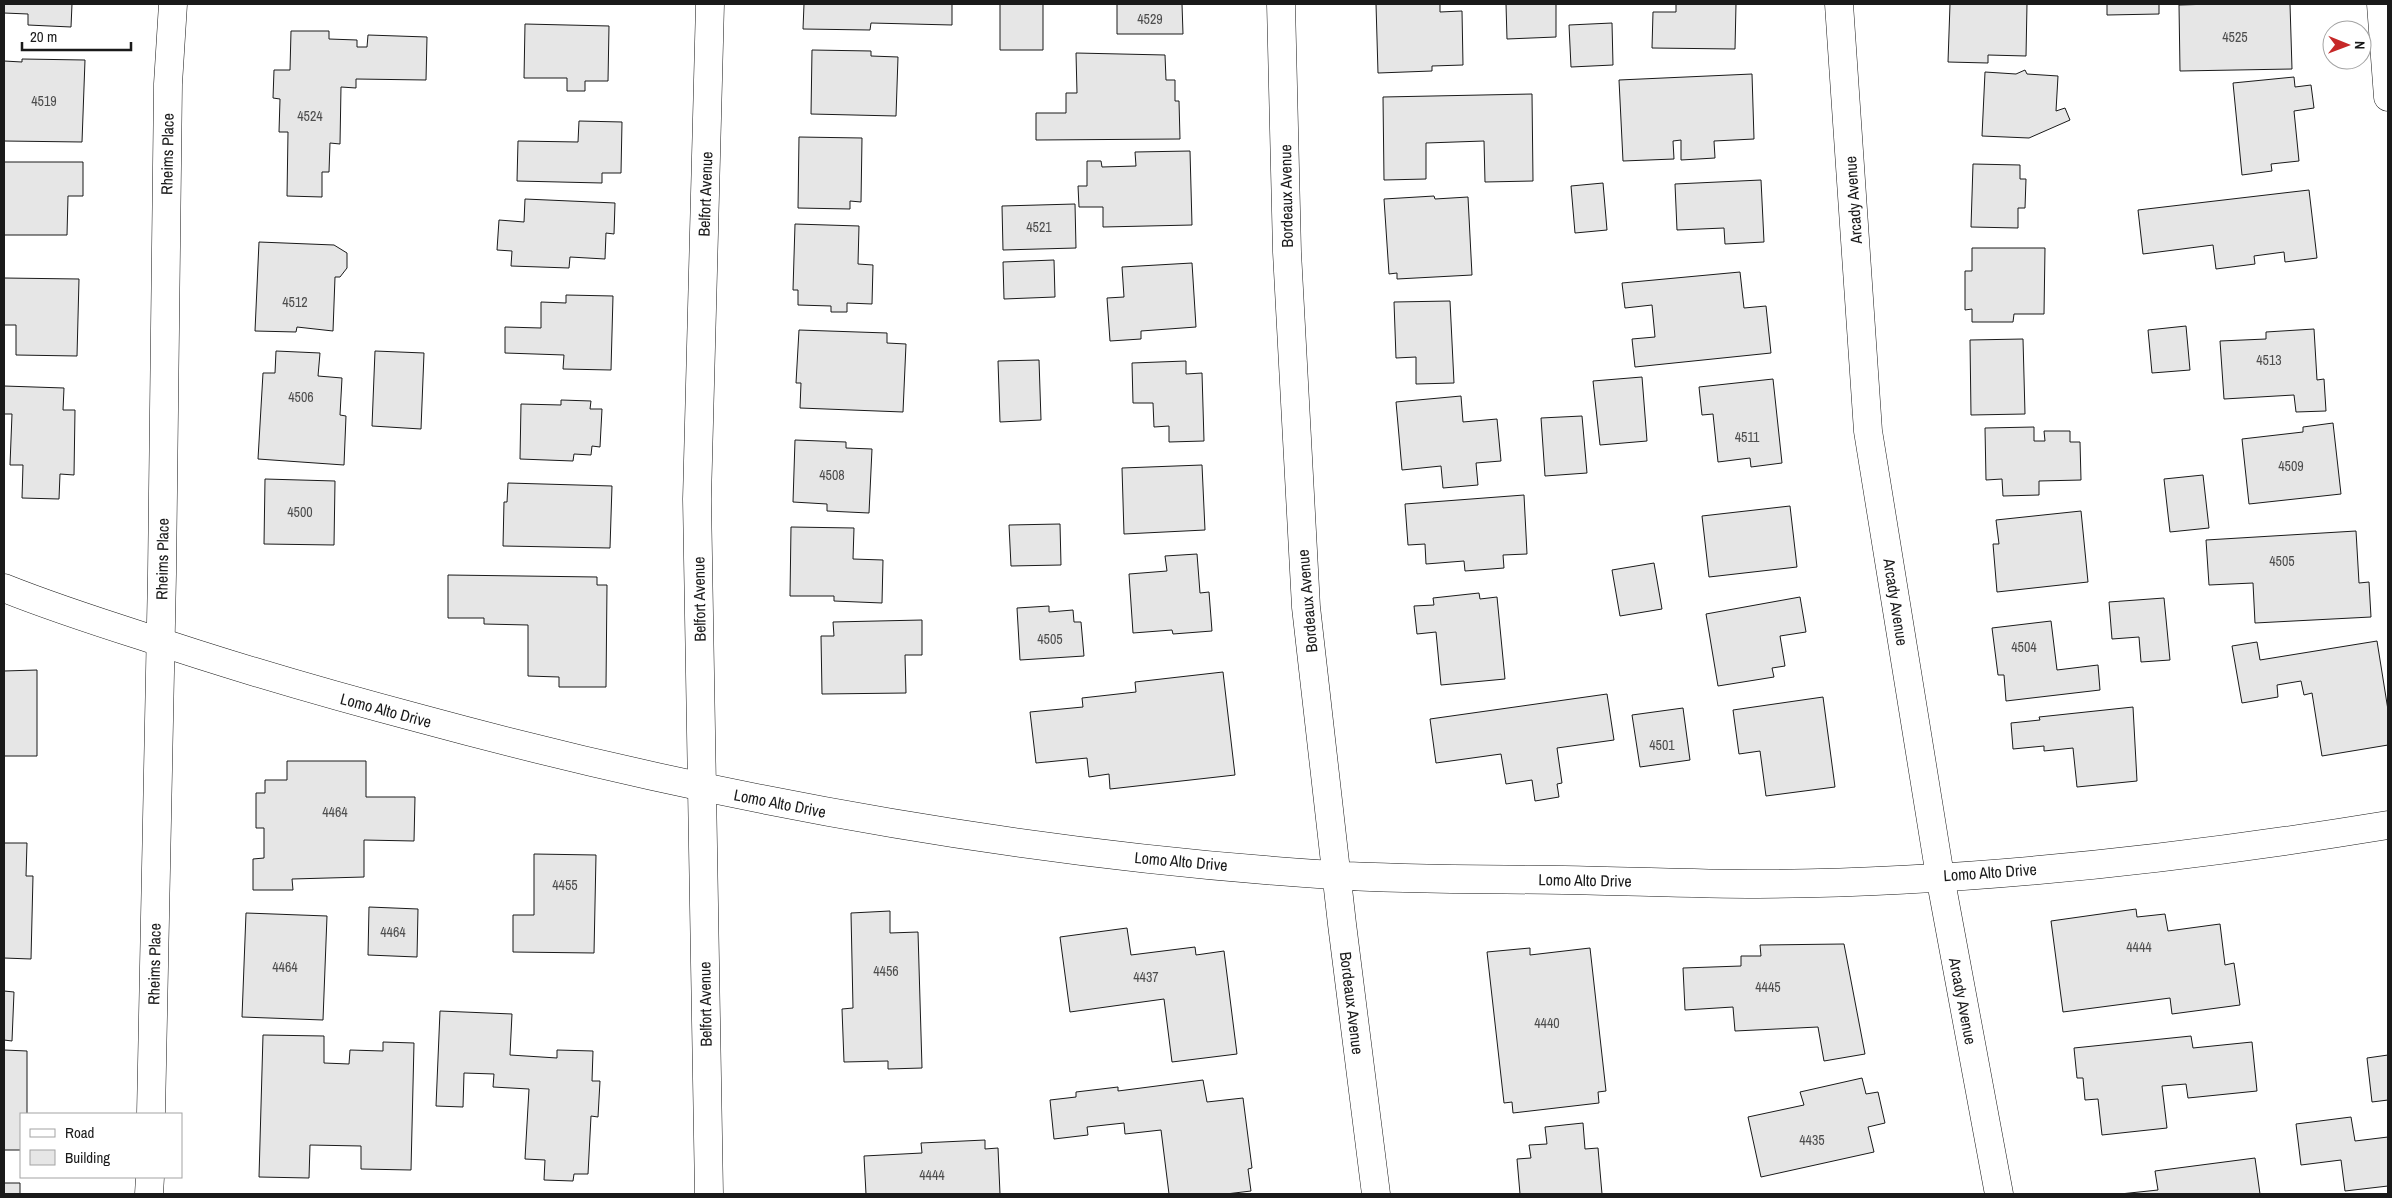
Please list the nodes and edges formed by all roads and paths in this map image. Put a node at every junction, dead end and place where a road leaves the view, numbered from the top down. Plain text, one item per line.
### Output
1 (173, 4) edge
2 (710, 4) edge
3 (1281, 4) edge
4 (1840, 4) edge
5 (2382, 4) edge
6 (2388, 97) edge
7 (4, 588) edge
8 (161, 642) junction
9 (702, 788) junction
10 (2388, 825) edge
11 (1336, 876) junction
12 (1940, 876) junction
13 (151, 1113) edge
14 (150, 1178) edge
15 (149, 1194) edge
16 (709, 1194) edge
17 (1376, 1194) edge
18 (1999, 1194) edge

1 - 8 street, Rheims Place
2 - 9 street, Belfort Avenue
3 - 11 street, Bordeaux Avenue
4 - 12 street, Arcady Avenue
5 - 6 street
7 - 8 street, Lomo Alto Drive
8 - 9 street, Lomo Alto Drive
8 - 13 street, Rheims Place
9 - 11 street, Lomo Alto Drive
9 - 16 street, Belfort Avenue
10 - 12 street, Lomo Alto Drive
11 - 12 street, Lomo Alto Drive
11 - 17 street, Bordeaux Avenue
12 - 18 street, Arcady Avenue
14 - 15 street

